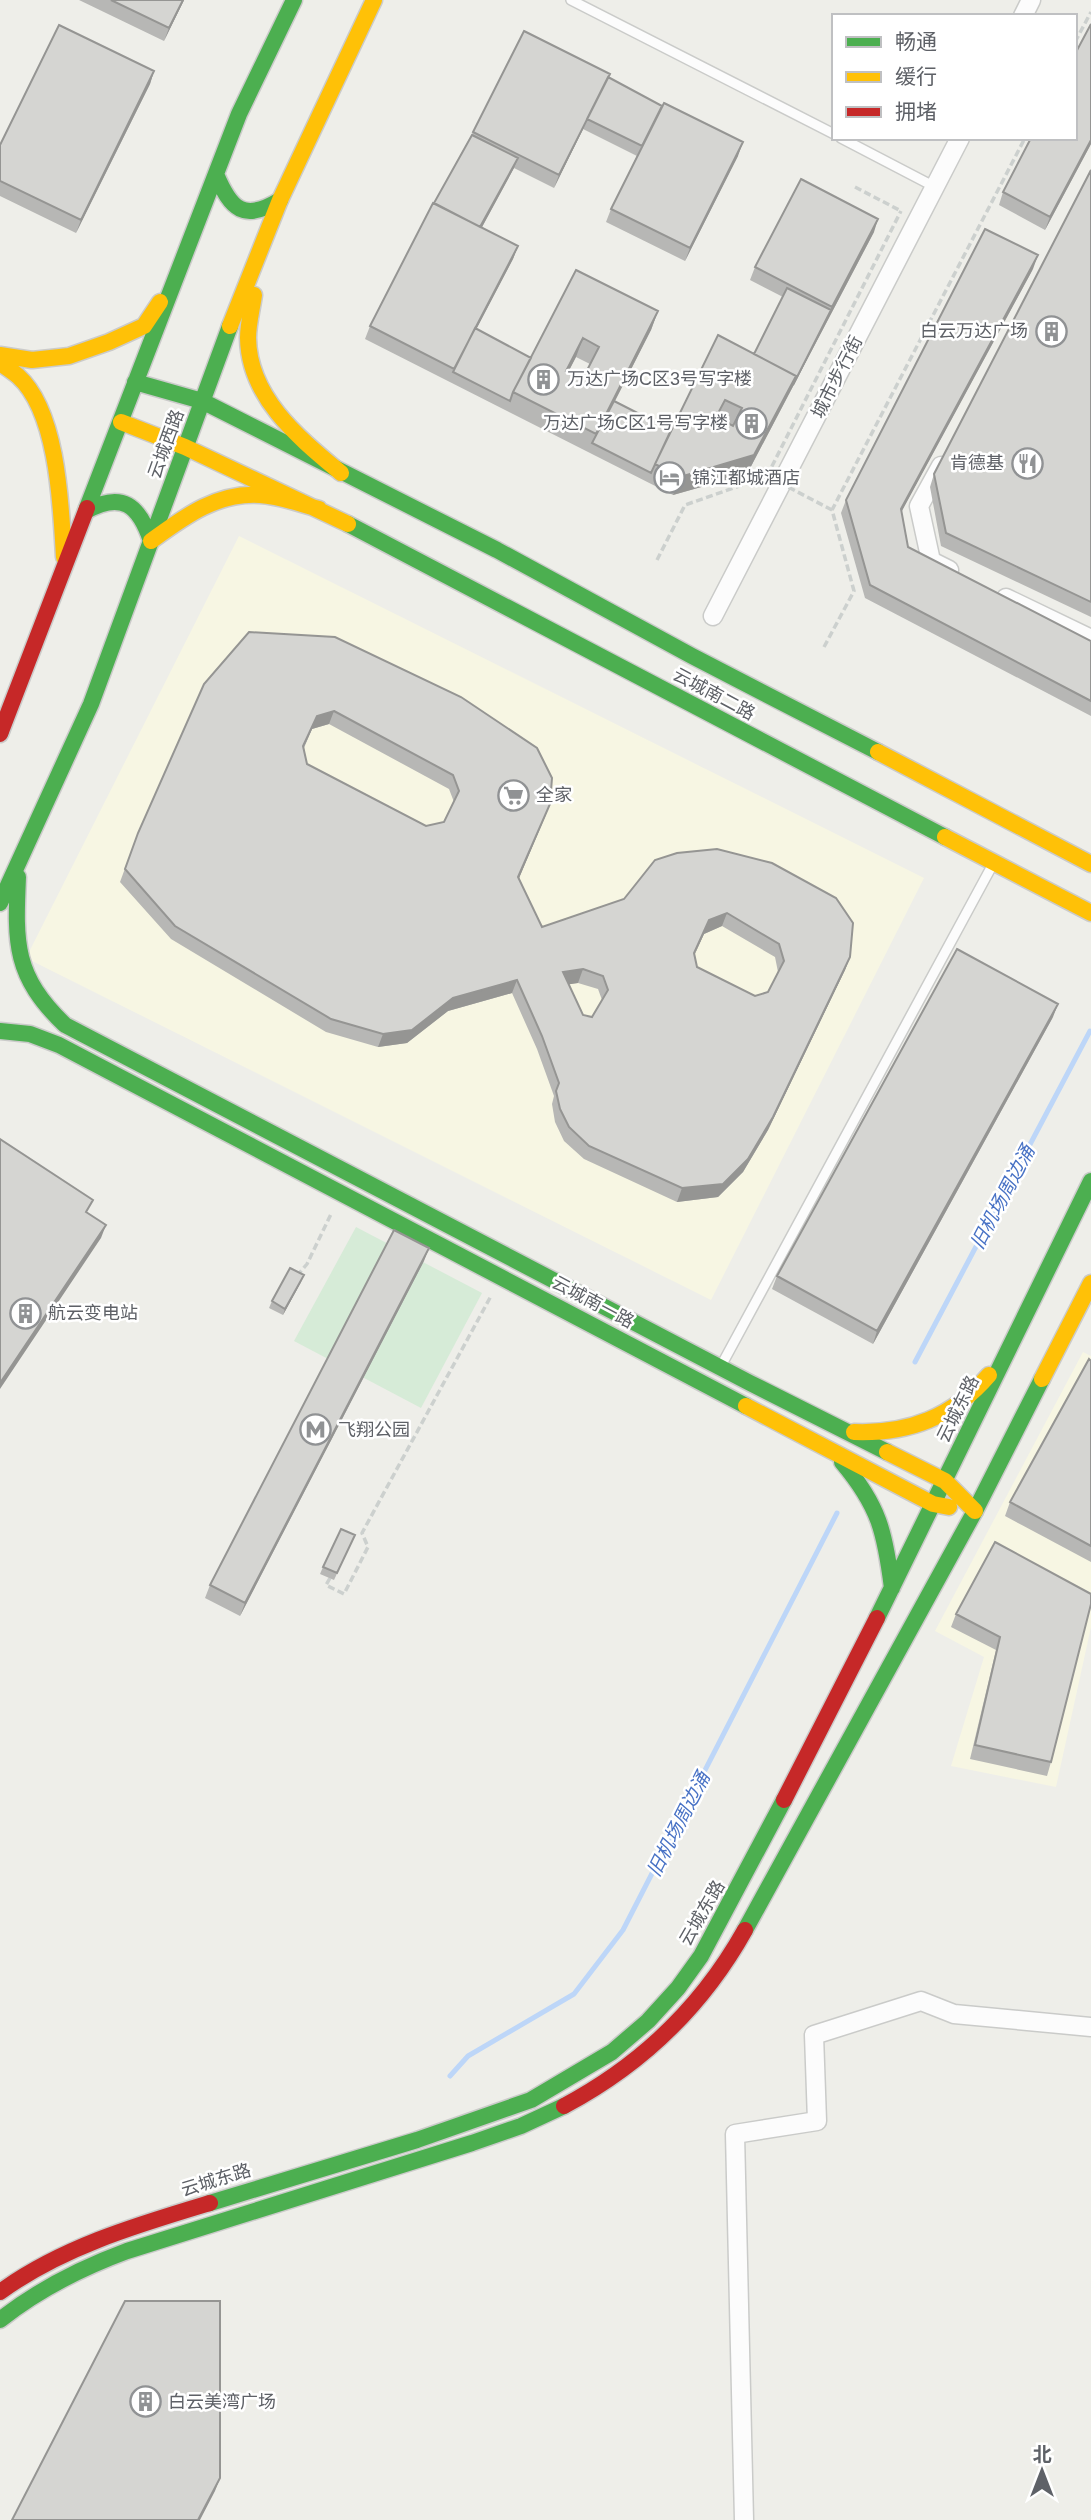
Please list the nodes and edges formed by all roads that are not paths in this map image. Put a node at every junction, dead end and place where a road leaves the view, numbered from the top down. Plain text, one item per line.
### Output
1 (294, 0) edge
2 (374, 0) edge
3 (571, 0) edge
4 (832, 133) edge
5 (845, 140) edge
6 (959, 140) edge
7 (216, 174) junction
8 (935, 187) junction
9 (280, 200) junction
10 (262, 243) junction
11 (174, 282) junction
12 (0, 355) edge
13 (0, 363) edge
14 (135, 382) junction
15 (202, 401) junction
16 (121, 422) junction
17 (185, 447) junction
18 (948, 451) edge
19 (341, 473) junction
20 (318, 509) junction
21 (86, 511) junction
22 (151, 541) junction
23 (64, 569) junction
24 (968, 579) edge
25 (992, 591) edge
26 (713, 617) dead end
27 (1091, 639) edge
28 (0, 732) edge
29 (1017, 824) junction
30 (1064, 850) junction
31 (1091, 858) edge
32 (994, 863) junction
33 (1091, 864) edge
34 (18, 866) junction
35 (1045, 889) junction
36 (0, 904) edge
37 (1091, 913) edge
38 (1091, 922) edge
39 (0, 1031) edge
40 (1091, 1181) edge
41 (1091, 1283) edge
42 (1007, 1351) junction
43 (720, 1367) junction
44 (990, 1388) junction
45 (1031, 1404) junction
46 (843, 1430) junction
47 (832, 1450) junction
48 (945, 1481) junction
49 (933, 1504) junction
50 (975, 1511) junction
51 (892, 1588) junction
52 (1091, 2026) edge
53 (0, 2292) edge
54 (0, 2320) edge
55 (744, 2520) edge

1 - 7 main road
2 - 9 main road, 云城西路
3 - 4 lane
5 - 8 lane
6 - 8 street, 城市步行街
7 - 9 main road
7 - 11 main road
8 - 26 street, 城市步行街
9 - 10 main road, 云城西路
10 - 15 main road, 云城西路
10 - 19 main road
11 - 12 main road
11 - 14 main road
13 - 23 main road
14 - 15 main road
14 - 16 main road
15 - 17 main road, 云城西路
15 - 19 main road
16 - 17 main road
16 - 21 main road
17 - 20 main road
17 - 22 main road, 云城西路
18 - 24 street
19 - 29 main road, 云城南二路
20 - 22 main road
20 - 32 main road, 云城南二路
21 - 22 main road
21 - 23 main road
22 - 34 main road, 云城西路
23 - 28 main road
25 - 27 street
29 - 30 main road, 云城南二路
29 - 32 main road
30 - 31 main road
30 - 33 main road
32 - 35 main road, 云城南二路
32 - 43 lane
34 - 36 main road, 云城西路
34 - 43 main road, 云城南一路
35 - 37 main road, 云城南二路
35 - 38 main road
39 - 47 main road, 云城南一路
40 - 42 main road, 云城东路
41 - 45 main road
42 - 44 main road, 云城东路
42 - 46 main road
43 - 46 main road, 云城南一路
44 - 45 main road
44 - 48 main road, 云城东路
45 - 50 main road
46 - 48 main road
47 - 49 main road, 云城南一路
47 - 51 main road
48 - 49 main road, 云城东路
48 - 50 main road
49 - 50 main road, 云城南一路
49 - 51 main road, 云城东路
50 - 54 main road
51 - 53 main road, 云城东路
52 - 55 street

